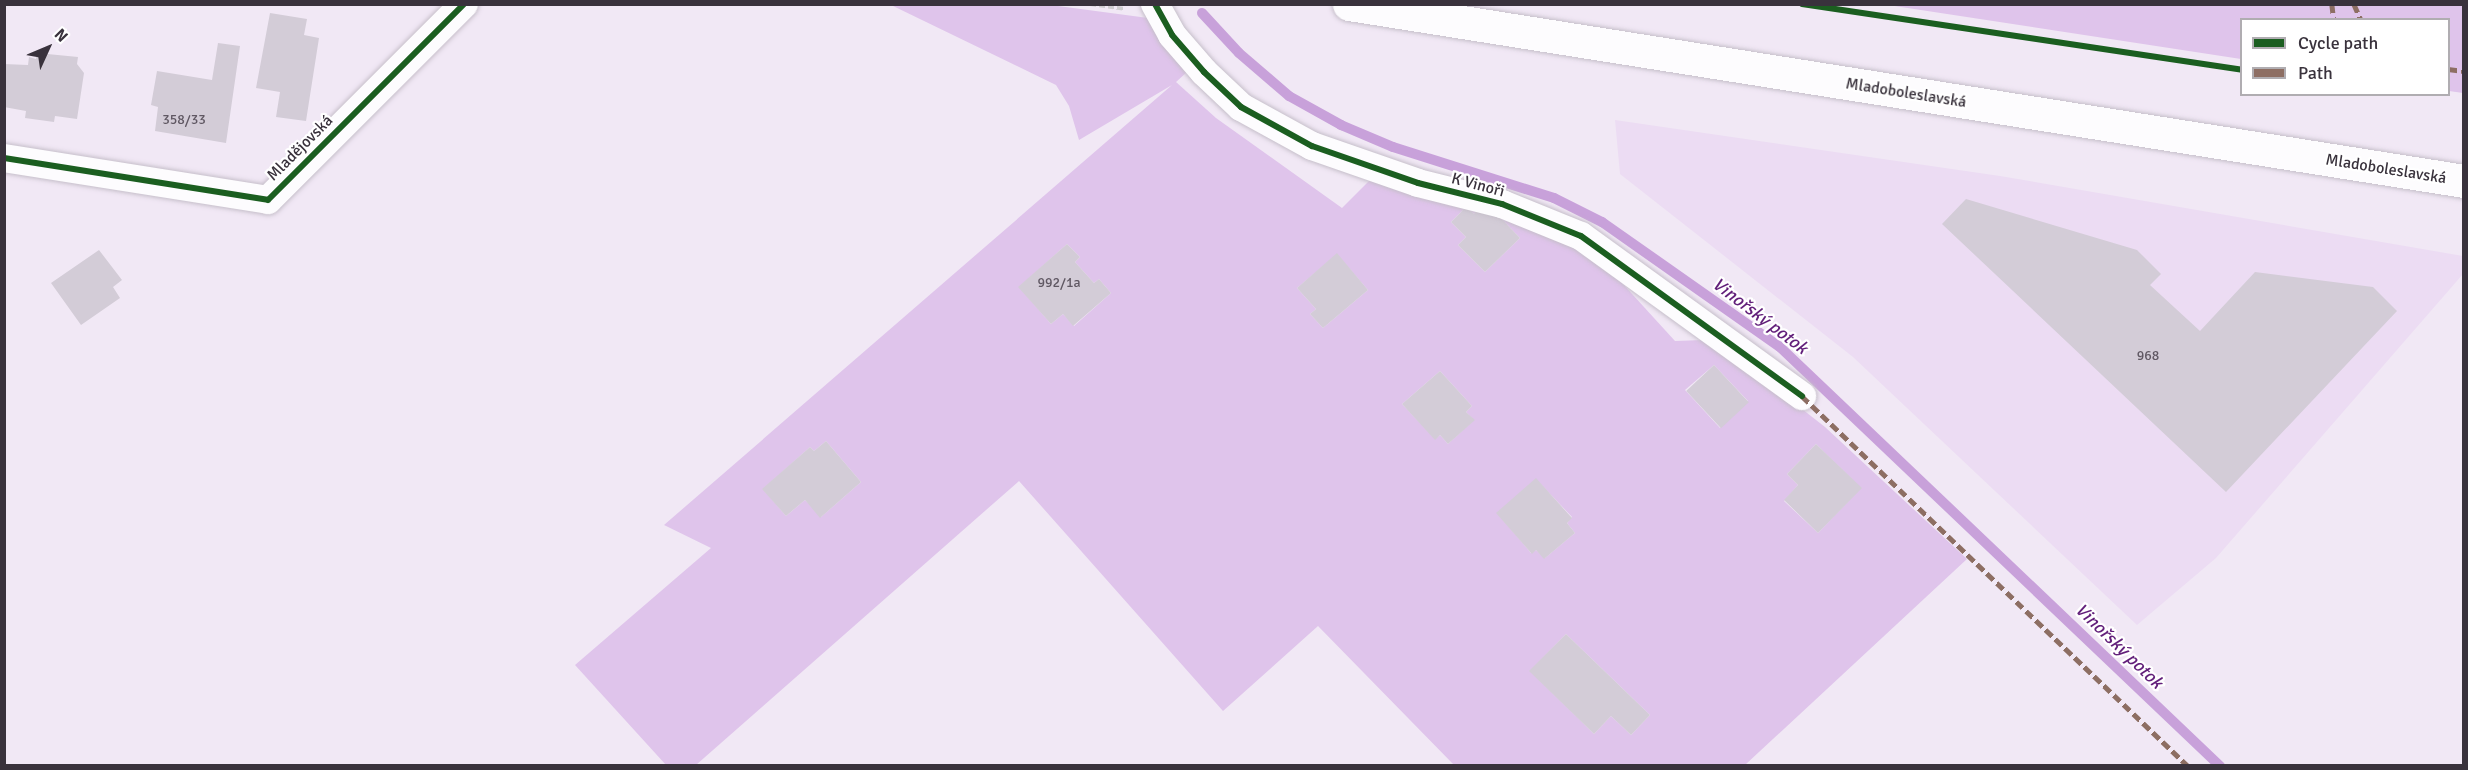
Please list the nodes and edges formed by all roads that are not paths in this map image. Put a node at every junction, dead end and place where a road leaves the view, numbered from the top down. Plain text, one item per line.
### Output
1 (464, 4) edge
2 (1155, 4) edge
3 (1349, 4) edge
4 (4, 158) edge
5 (2463, 181) edge
6 (1802, 396) dead end

1 - 4 street, Mladějovská
2 - 6 street, K Vinoři
3 - 5 main road, Mladoboleslavská

